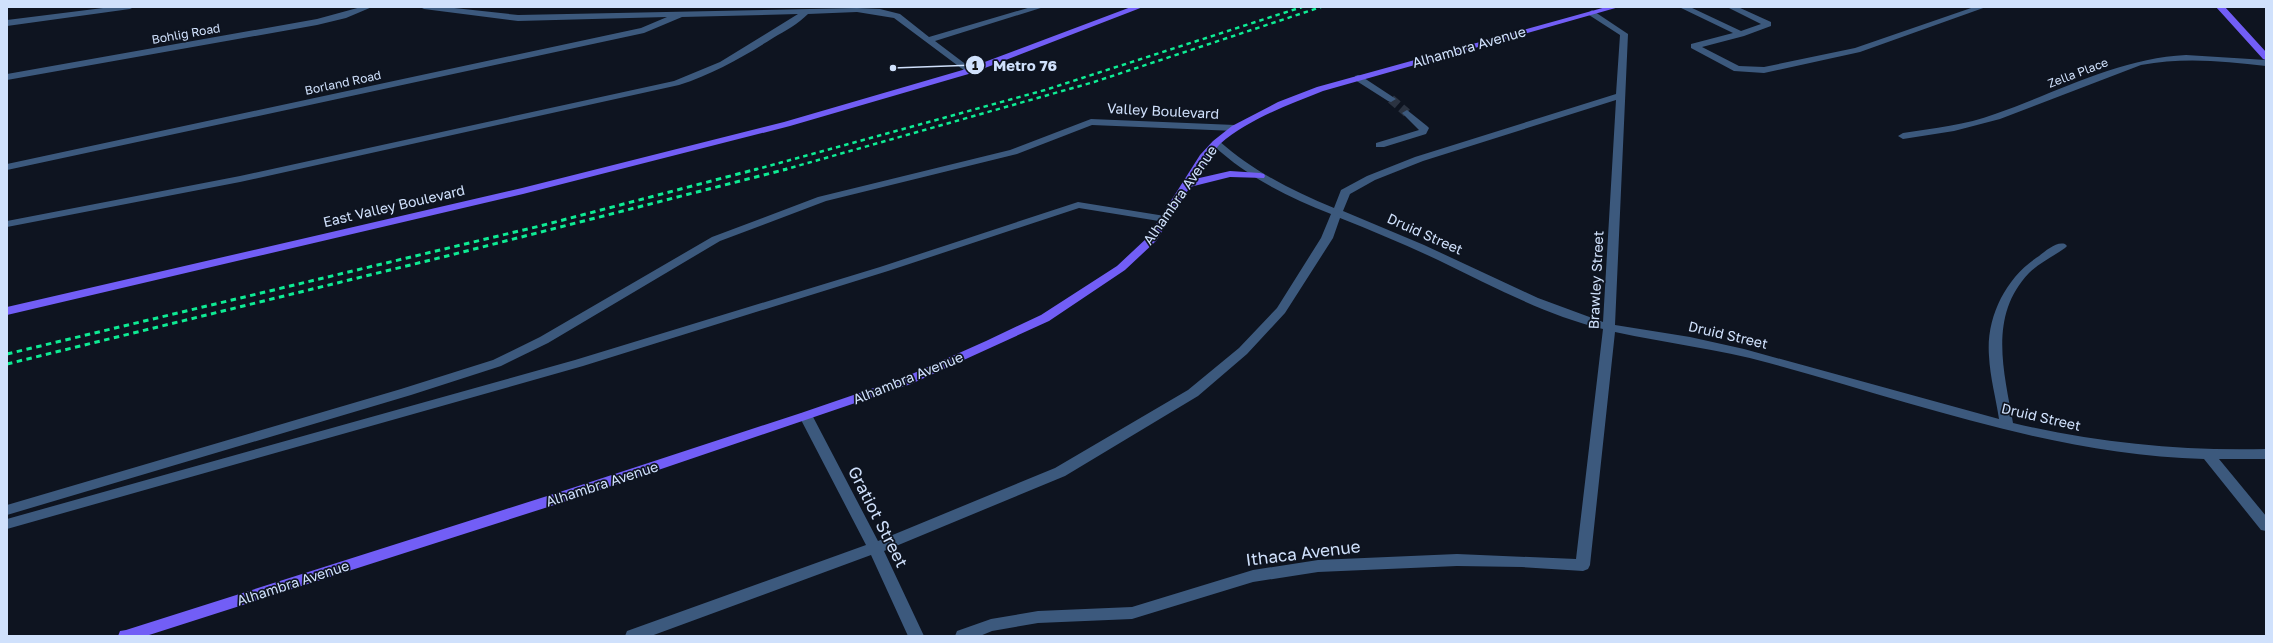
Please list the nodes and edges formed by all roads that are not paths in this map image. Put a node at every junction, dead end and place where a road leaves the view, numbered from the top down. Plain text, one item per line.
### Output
1 (130, 7) edge
2 (368, 7) edge
3 (424, 7) edge
4 (1040, 7) edge
5 (1139, 7) edge
6 (1615, 7) edge
7 (1683, 7) edge
8 (1732, 7) edge
9 (1982, 7) edge
10 (2220, 7) edge
11 (806, 11) junction
12 (1592, 13) junction
13 (681, 14) junction
14 (7, 23) edge
15 (1741, 34) junction
16 (927, 40) junction
17 (2266, 57) edge
18 (2266, 63) edge
19 (969, 71) junction
20 (7, 77) edge
21 (1358, 78) junction
22 (1620, 96) junction
23 (1391, 100) tunnel mouth
24 (1407, 113) tunnel mouth
25 (1234, 128) junction
26 (1902, 136) dead end
27 (1216, 143) junction
28 (1380, 145) dead end
29 (7, 167) edge
30 (1260, 176) junction
31 (1188, 184) junction
32 (1337, 213) junction
33 (1165, 219) junction
34 (7, 224) edge
35 (2061, 246) dead end
36 (7, 311) edge
37 (1609, 328) junction
38 (806, 416) junction
39 (2007, 425) junction
40 (2266, 454) edge
41 (2209, 456) junction
42 (7, 510) edge
43 (7, 524) edge
44 (2266, 526) edge
45 (875, 548) junction
46 (1583, 565) joint
47 (126, 636) edge
48 (633, 636) edge
49 (916, 636) edge
50 (963, 636) edge

1 - 14 street
2 - 20 street, Bohlig Road
3 - 13 street
4 - 16 street
5 - 19 main road
6 - 12 main road, Alhambra Avenue
7 - 15 street
8 - 15 street
9 - 15 street
10 - 17 main road
11 - 13 street
11 - 16 street
11 - 34 street
12 - 21 main road, Alhambra Avenue
12 - 22 street, Brawley Street
13 - 29 street, Borland Road
16 - 19 street
18 - 26 street, Zella Place
19 - 36 main road, East Valley Boulevard
21 - 23 street
21 - 25 main road, Alhambra Avenue
22 - 32 street
22 - 37 street, Brawley Street
24 - 28 street
25 - 27 main road, Alhambra Avenue
25 - 42 street, Valley Boulevard
27 - 30 street, Druid Street
27 - 31 main road, Alhambra Avenue
30 - 31 main road
30 - 32 street, Druid Street
31 - 33 main road, Alhambra Avenue
32 - 37 street, Druid Street
32 - 45 street
33 - 38 main road, Alhambra Avenue
33 - 43 street
35 - 39 street
37 - 39 street, Druid Street
37 - 46 street, Brawley Street
38 - 45 street, Gratiot Street
38 - 47 main road, Alhambra Avenue
39 - 41 street, Druid Street
40 - 41 street, Druid Street
41 - 44 street
45 - 48 street
45 - 49 street, Gratiot Street
46 - 50 street, Ithaca Avenue

